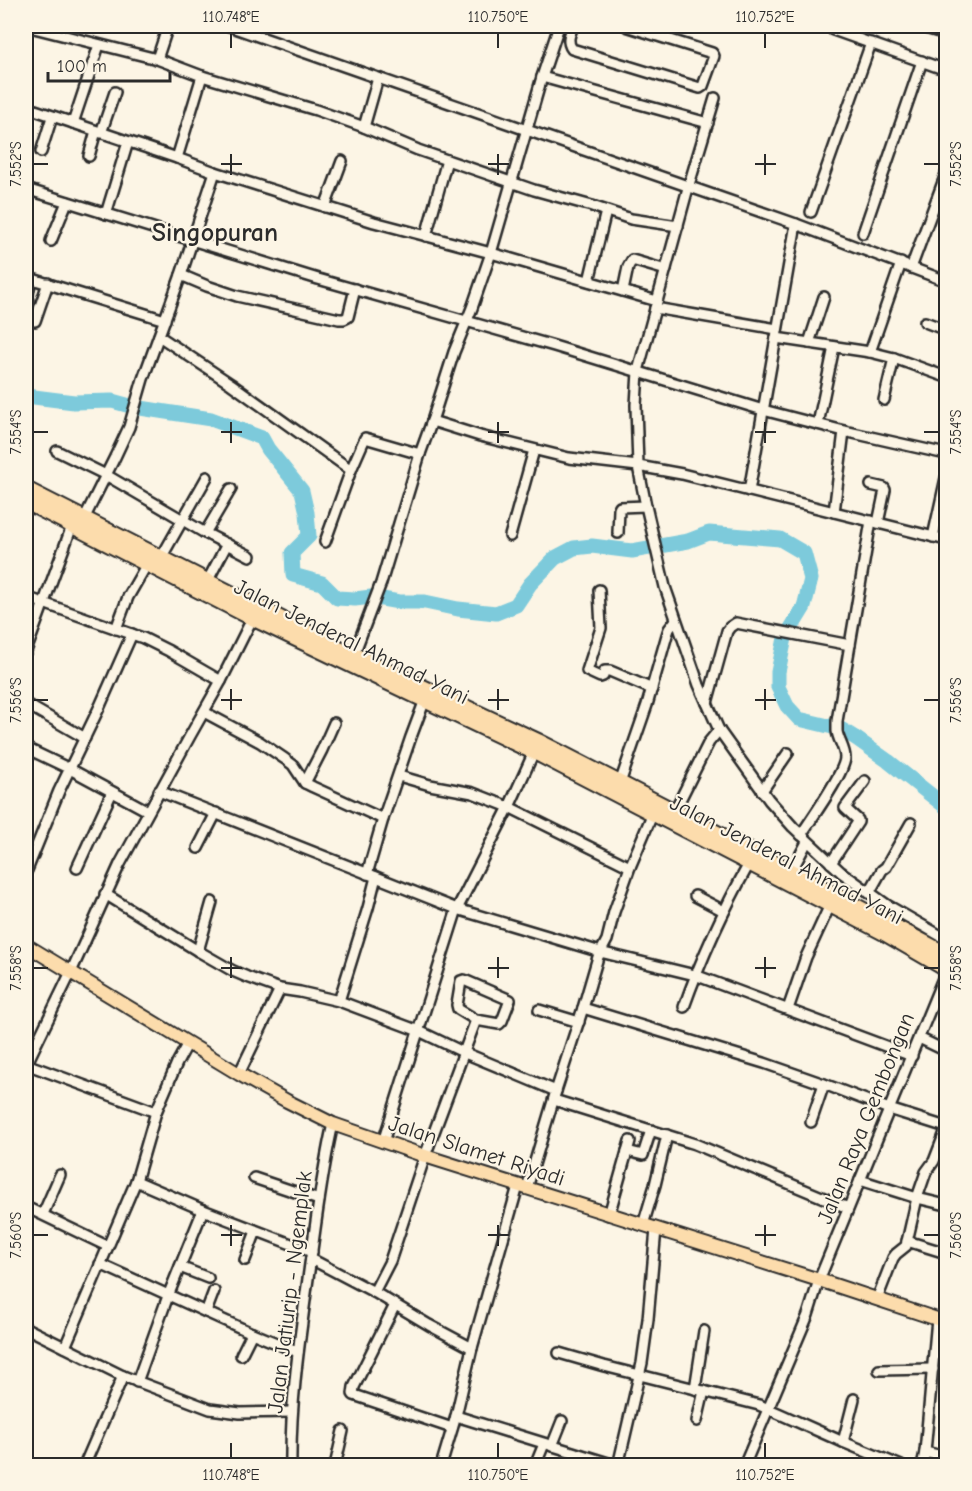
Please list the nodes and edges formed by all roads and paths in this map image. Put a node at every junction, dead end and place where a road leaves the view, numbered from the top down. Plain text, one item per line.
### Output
1 (26, 26) edge
2 (168, 26) edge
3 (229, 26) edge
4 (559, 26) edge
5 (573, 26) edge
6 (626, 26) edge
7 (830, 26) edge
8 (918, 26) edge
9 (946, 34) edge
10 (871, 44) junction
11 (99, 45) junction
12 (157, 60) junction
13 (922, 62) junction
14 (946, 70) edge
15 (202, 76) junction
16 (542, 77) junction
17 (378, 78) junction
18 (115, 92) dead end
19 (715, 98) dead end
20 (26, 108) edge
21 (52, 117) junction
22 (73, 123) junction
23 (708, 123) junction
24 (364, 127) junction
25 (526, 130) junction
26 (99, 132) junction
27 (128, 142) junction
28 (41, 152) dead end
29 (88, 156) dead end
30 (177, 158) junction
31 (342, 160) dead end
32 (447, 160) junction
33 (215, 172) junction
34 (946, 174) edge
35 (511, 182) junction
36 (688, 188) junction
37 (26, 189) edge
38 (67, 202) junction
39 (325, 207) junction
40 (606, 211) junction
41 (811, 212) dead end
42 (106, 214) junction
43 (796, 224) junction
44 (678, 226) junction
45 (863, 233) dead end
46 (426, 236) junction
47 (51, 241) dead end
48 (193, 241) junction
49 (491, 253) junction
50 (901, 263) junction
51 (911, 267) junction
52 (666, 270) junction
53 (181, 275) junction
54 (28, 278) edge
55 (589, 281) junction
56 (946, 281) edge
57 (48, 283) junction
58 (355, 289) junction
59 (623, 291) junction
60 (824, 297) dead end
61 (26, 305) edge
62 (656, 305) junction
63 (165, 320) junction
64 (35, 321) dead end
65 (466, 321) junction
66 (925, 322) dead end
67 (946, 330) edge
68 (777, 333) junction
69 (159, 336) junction
70 (810, 343) junction
71 (834, 347) junction
72 (870, 352) junction
73 (894, 358) junction
74 (639, 371) junction
75 (946, 377) edge
76 (884, 400) dead end
77 (763, 410) junction
78 (432, 421) junction
79 (818, 424) junction
80 (844, 431) junction
81 (534, 450) junction
82 (57, 451) dead end
83 (420, 454) junction
84 (946, 454) edge
85 (638, 466) junction
86 (351, 470) junction
87 (106, 475) junction
88 (207, 477) dead end
89 (946, 478) edge
90 (871, 485) dead end
91 (26, 489) edge
92 (231, 489) dead end
93 (749, 492) junction
94 (26, 502) edge
95 (646, 506) junction
96 (834, 513) junction
97 (182, 521) junction
98 (874, 522) junction
99 (78, 523) junction
100 (618, 532) dead end
101 (205, 533) junction
102 (510, 536) dead end
103 (933, 537) junction
104 (946, 540) edge
105 (325, 542) dead end
106 (227, 544) junction
107 (250, 556) dead end
108 (161, 558) junction
109 (147, 564) junction
110 (207, 582) junction
111 (598, 590) dead end
112 (26, 597) edge
113 (43, 604) junction
114 (255, 613) junction
115 (676, 620) junction
116 (116, 628) junction
117 (132, 633) junction
118 (850, 645) junction
119 (26, 651) edge
120 (354, 654) junction
121 (221, 681) junction
122 (652, 689) junction
123 (427, 694) junction
124 (707, 703) junction
125 (26, 704) edge
126 (204, 712) junction
127 (334, 723) dead end
128 (719, 730) junction
129 (85, 738) junction
130 (26, 748) edge
131 (534, 752) junction
132 (788, 753) dead end
133 (70, 769) junction
134 (399, 776) junction
135 (865, 781) dead end
136 (304, 783) junction
137 (620, 783) junction
138 (159, 791) junction
139 (762, 791) junction
140 (112, 792) junction
141 (509, 807) junction
142 (655, 808) junction
143 (148, 811) junction
144 (216, 813) junction
145 (671, 816) junction
146 (383, 819) junction
147 (911, 823) dead end
148 (804, 838) junction
149 (198, 848) dead end
150 (750, 862) junction
151 (831, 864) junction
152 (630, 867) junction
153 (77, 868) dead end
154 (27, 870) edge
155 (791, 872) junction
156 (371, 875) junction
157 (869, 893) junction
158 (105, 894) junction
159 (695, 896) dead end
160 (212, 902) dead end
161 (830, 905) junction
162 (457, 909) junction
163 (724, 911) junction
164 (946, 939) edge
165 (26, 945) edge
166 (198, 951) junction
167 (600, 952) junction
168 (946, 954) edge
169 (946, 970) edge
170 (70, 972) junction
171 (695, 975) junction
172 (280, 989) junction
173 (339, 1001) junction
174 (684, 1007) dead end
175 (584, 1008) junction
176 (788, 1009) junction
177 (539, 1010) dead end
178 (476, 1020) junction
179 (579, 1022) junction
180 (419, 1031) junction
181 (919, 1038) junction
182 (188, 1043) junction
183 (946, 1051) edge
184 (465, 1053) junction
185 (912, 1056) junction
186 (26, 1065) edge
187 (239, 1074) junction
188 (824, 1084) junction
189 (555, 1095) junction
190 (889, 1109) junction
191 (156, 1112) junction
192 (811, 1122) dead end
193 (333, 1124) junction
194 (946, 1128) edge
195 (651, 1130) junction
196 (667, 1135) junction
197 (630, 1141) dead end
198 (383, 1142) junction
199 (627, 1151) junction
200 (425, 1156) junction
201 (60, 1175) dead end
202 (254, 1178) dead end
203 (860, 1180) junction
204 (136, 1181) junction
205 (523, 1187) junction
206 (917, 1198) junction
207 (319, 1200) junction
208 (946, 1205) edge
209 (26, 1207) edge
210 (849, 1208) junction
211 (203, 1210) junction
212 (43, 1215) junction
213 (609, 1215) junction
214 (643, 1226) junction
215 (656, 1229) junction
216 (256, 1231) junction
217 (907, 1241) junction
218 (107, 1246) junction
219 (946, 1253) edge
220 (312, 1256) junction
221 (246, 1260) dead end
222 (100, 1264) junction
223 (180, 1267) junction
224 (208, 1278) dead end
225 (819, 1280) junction
226 (214, 1291) dead end
227 (374, 1292) junction
228 (168, 1296) junction
229 (877, 1299) junction
230 (394, 1305) junction
231 (206, 1312) junction
232 (942, 1321) edge
233 (26, 1328) edge
234 (704, 1330) dead end
235 (252, 1333) junction
236 (65, 1347) junction
237 (472, 1348) junction
238 (298, 1352) junction
239 (559, 1353) dead end
240 (242, 1355) dead end
241 (933, 1369) junction
242 (879, 1370) dead end
243 (640, 1375) junction
244 (123, 1376) junction
245 (137, 1383) junction
246 (700, 1390) junction
247 (854, 1399) dead end
248 (768, 1409) junction
249 (292, 1412) junction
250 (456, 1416) junction
251 (562, 1421) dead end
252 (697, 1421) dead end
253 (452, 1428) junction
254 (343, 1431) dead end
255 (843, 1442) junction
256 (548, 1445) junction
257 (926, 1452) junction
258 (946, 1457) edge
259 (84, 1466) edge
260 (291, 1466) edge
261 (334, 1466) edge
262 (441, 1466) edge
263 (535, 1466) edge
264 (618, 1466) edge
265 (744, 1466) edge
266 (901, 1466) edge
267 (922, 1466) edge

1 - 11 street
2 - 12 street
3 - 17 street
4 - 16 street
5 - 6 street
7 - 10 street
8 - 9 street
10 - 13 street
10 - 41 street
11 - 12 street
11 - 22 street
12 - 15 street
13 - 14 street
13 - 45 street
15 - 24 street
15 - 30 street
16 - 23 street
16 - 25 street
17 - 24 street
17 - 25 street
18 - 26 street
19 - 23 street
20 - 21 street
21 - 22 street
21 - 28 street
22 - 26 street
23 - 36 street
24 - 32 street
25 - 35 street
25 - 36 street
26 - 27 street
26 - 29 street
27 - 30 street
27 - 42 street
30 - 33 street
31 - 39 street
32 - 35 street
32 - 46 street
33 - 39 street
33 - 48 street
34 - 51 street
35 - 40 street
35 - 49 street
36 - 43 street
36 - 44 street
37 - 38 street
38 - 42 street
38 - 47 street
39 - 46 street
40 - 44 street
40 - 55 street
42 - 48 street
43 - 50 street
43 - 68 street
44 - 52 street
46 - 49 street
48 - 53 street
48 - 58 street
49 - 55 street
49 - 65 street
50 - 51 street
50 - 72 street
51 - 56 street
52 - 59 street
52 - 62 street
53 - 58 street
53 - 63 street
54 - 57 street
54 - 61 street
55 - 59 street
57 - 63 street
57 - 64 street
58 - 65 street
59 - 62 street
60 - 70 street
62 - 68 street
62 - 74 street
63 - 69 street
65 - 74 street
65 - 78 street
66 - 67 street
68 - 70 street
68 - 77 street
69 - 86 street
69 - 87 street
70 - 71 street
71 - 72 street
71 - 79 street
72 - 73 street
73 - 75 street
73 - 76 street
74 - 77 street
74 - 85 street
77 - 79 street
77 - 93 street
78 - 81 street
78 - 83 street
79 - 80 street
80 - 84 street
80 - 96 street
81 - 85 street
81 - 102 street
82 - 87 street
83 - 86 street
83 - 120 street
85 - 93 street
85 - 95 street
86 - 105 street
87 - 97 street
87 - 99 street
88 - 97 street
89 - 103 street
90 - 98 street
91 - 99 highway, Jalan Jenderal Ahmad Yani
92 - 101 street
93 - 96 street
94 - 99 highway, Jalan Jenderal Ahmad Yani
95 - 100 street
95 - 115 street
96 - 98 street
97 - 101 street
97 - 108 street
98 - 103 street
98 - 118 street
99 - 108 highway, Jalan Jenderal Ahmad Yani
99 - 109 highway, Jalan Jenderal Ahmad Yani
99 - 113 street
101 - 106 street
103 - 104 street
106 - 107 street
106 - 110 street
108 - 110 highway, Jalan Jenderal Ahmad Yani
109 - 114 highway, Jalan Jenderal Ahmad Yani
109 - 116 street
110 - 114 highway, Jalan Jenderal Ahmad Yani
111 - 122 street
112 - 113 street
113 - 116 street
113 - 119 street
114 - 120 highway, Jalan Jenderal Ahmad Yani
114 - 121 street
114 - 123 highway, Jalan Jenderal Ahmad Yani
115 - 122 street
115 - 124 street
116 - 117 street
117 - 121 street
117 - 129 street
118 - 124 street
118 - 148 street
120 - 123 highway, Jalan Jenderal Ahmad Yani
121 - 126 street
122 - 137 street
123 - 131 highway, Jalan Jenderal Ahmad Yani
123 - 134 street
123 - 137 highway, Jalan Jenderal Ahmad Yani
124 - 128 street
125 - 129 street
126 - 136 street
126 - 138 street
127 - 136 street
128 - 139 street
128 - 145 street
129 - 133 street
130 - 133 street
131 - 141 street
131 - 142 highway, Jalan Jenderal Ahmad Yani
132 - 139 street
133 - 140 street
133 - 154 street
134 - 141 street
134 - 146 street
135 - 151 street
136 - 146 street
137 - 142 highway, Jalan Jenderal Ahmad Yani
138 - 143 street
138 - 144 street
139 - 148 street
140 - 143 street
140 - 153 street
141 - 152 street
141 - 162 street
142 - 145 highway, Jalan Jenderal Ahmad Yani
142 - 152 street
143 - 158 street
144 - 149 street
144 - 156 street
145 - 150 highway, Jalan Jenderal Ahmad Yani
145 - 155 highway, Jalan Jenderal Ahmad Yani
146 - 156 street
147 - 157 street
148 - 151 street
148 - 155 street
150 - 161 highway, Jalan Jenderal Ahmad Yani
150 - 163 street
151 - 157 street
152 - 167 street
155 - 168 highway, Jalan Jenderal Ahmad Yani
156 - 162 street
156 - 173 street
157 - 164 street
158 - 166 street
158 - 170 street
159 - 163 street
160 - 166 street
161 - 169 highway, Jalan Jenderal Ahmad Yani
161 - 176 street
162 - 167 street
162 - 180 street
163 - 171 street
165 - 170 main road, Jalan Slamet Riyadi
166 - 172 street
167 - 171 street
167 - 175 street
169 - 181 street, Jalan Raya Gembongan
170 - 182 main road, Jalan Slamet Riyadi
170 - 186 street
171 - 174 street
171 - 176 street
172 - 173 street
172 - 187 street
173 - 180 street
175 - 179 street
175 - 188 street
176 - 185 street
177 - 179 street
178 - 178 street
178 - 184 street
179 - 189 street
180 - 184 street
180 - 198 street
181 - 183 street
181 - 185 street, Jalan Raya Gembongan
182 - 187 main road, Jalan Slamet Riyadi
182 - 191 street
184 - 189 street
184 - 200 street
185 - 190 street, Jalan Raya Gembongan
186 - 191 street
187 - 193 main road, Jalan Slamet Riyadi
188 - 190 street
188 - 192 street
189 - 195 street
189 - 205 street
190 - 194 street
190 - 203 street, Jalan Raya Gembongan
191 - 204 street
193 - 198 main road, Jalan Slamet Riyadi
193 - 207 street, Jalan Jatiurip - Ngemplak
194 - 206 street
195 - 196 street
195 - 199 street
196 - 210 street
196 - 214 street
197 - 199 street
198 - 200 main road, Jalan Slamet Riyadi
199 - 213 street
200 - 205 main road, Jalan Slamet Riyadi
200 - 227 street
201 - 212 street
202 - 207 street
203 - 206 street
203 - 210 street, Jalan Raya Gembongan
204 - 211 street
204 - 218 street
205 - 213 main road, Jalan Slamet Riyadi
205 - 237 street
206 - 208 street
206 - 217 street
207 - 220 street, Jalan Jatiurip - Ngemplak
209 - 212 street
210 - 225 street, Jalan Raya Gembongan
211 - 216 street
211 - 223 street
212 - 218 street
213 - 214 main road, Jalan Slamet Riyadi
214 - 215 main road, Jalan Slamet Riyadi
215 - 225 main road, Jalan Slamet Riyadi
215 - 243 street
216 - 220 street
216 - 221 street
217 - 219 street
217 - 229 street
218 - 222 street
220 - 227 street
220 - 238 street, Jalan Jatiurip - Ngemplak
222 - 228 street
222 - 236 street
223 - 224 street
223 - 228 street
225 - 229 main road, Jalan Slamet Riyadi
225 - 248 street, Jalan Raya Gembongan
226 - 231 street
227 - 230 street
228 - 231 street
228 - 245 street
229 - 232 main road, Jalan Slamet Riyadi
230 - 237 street
230 - 253 street
231 - 235 street
232 - 241 street
233 - 236 street
234 - 246 street
235 - 238 street
235 - 240 street
236 - 244 street
237 - 250 street
238 - 249 street, Jalan Jatiurip - Ngemplak
239 - 243 street
241 - 242 street
241 - 257 street
243 - 246 street
243 - 264 street
244 - 245 street
244 - 259 street
245 - 249 street
246 - 248 street
246 - 252 street
247 - 255 street
248 - 255 street
248 - 265 street, Jalan Raya Gembongan
249 - 260 street, Jalan Jatiurip - Ngemplak
250 - 253 street
250 - 256 street
251 - 256 street
253 - 262 street
254 - 261 street
255 - 266 street
256 - 263 street
256 - 264 street
257 - 258 street
257 - 267 street

